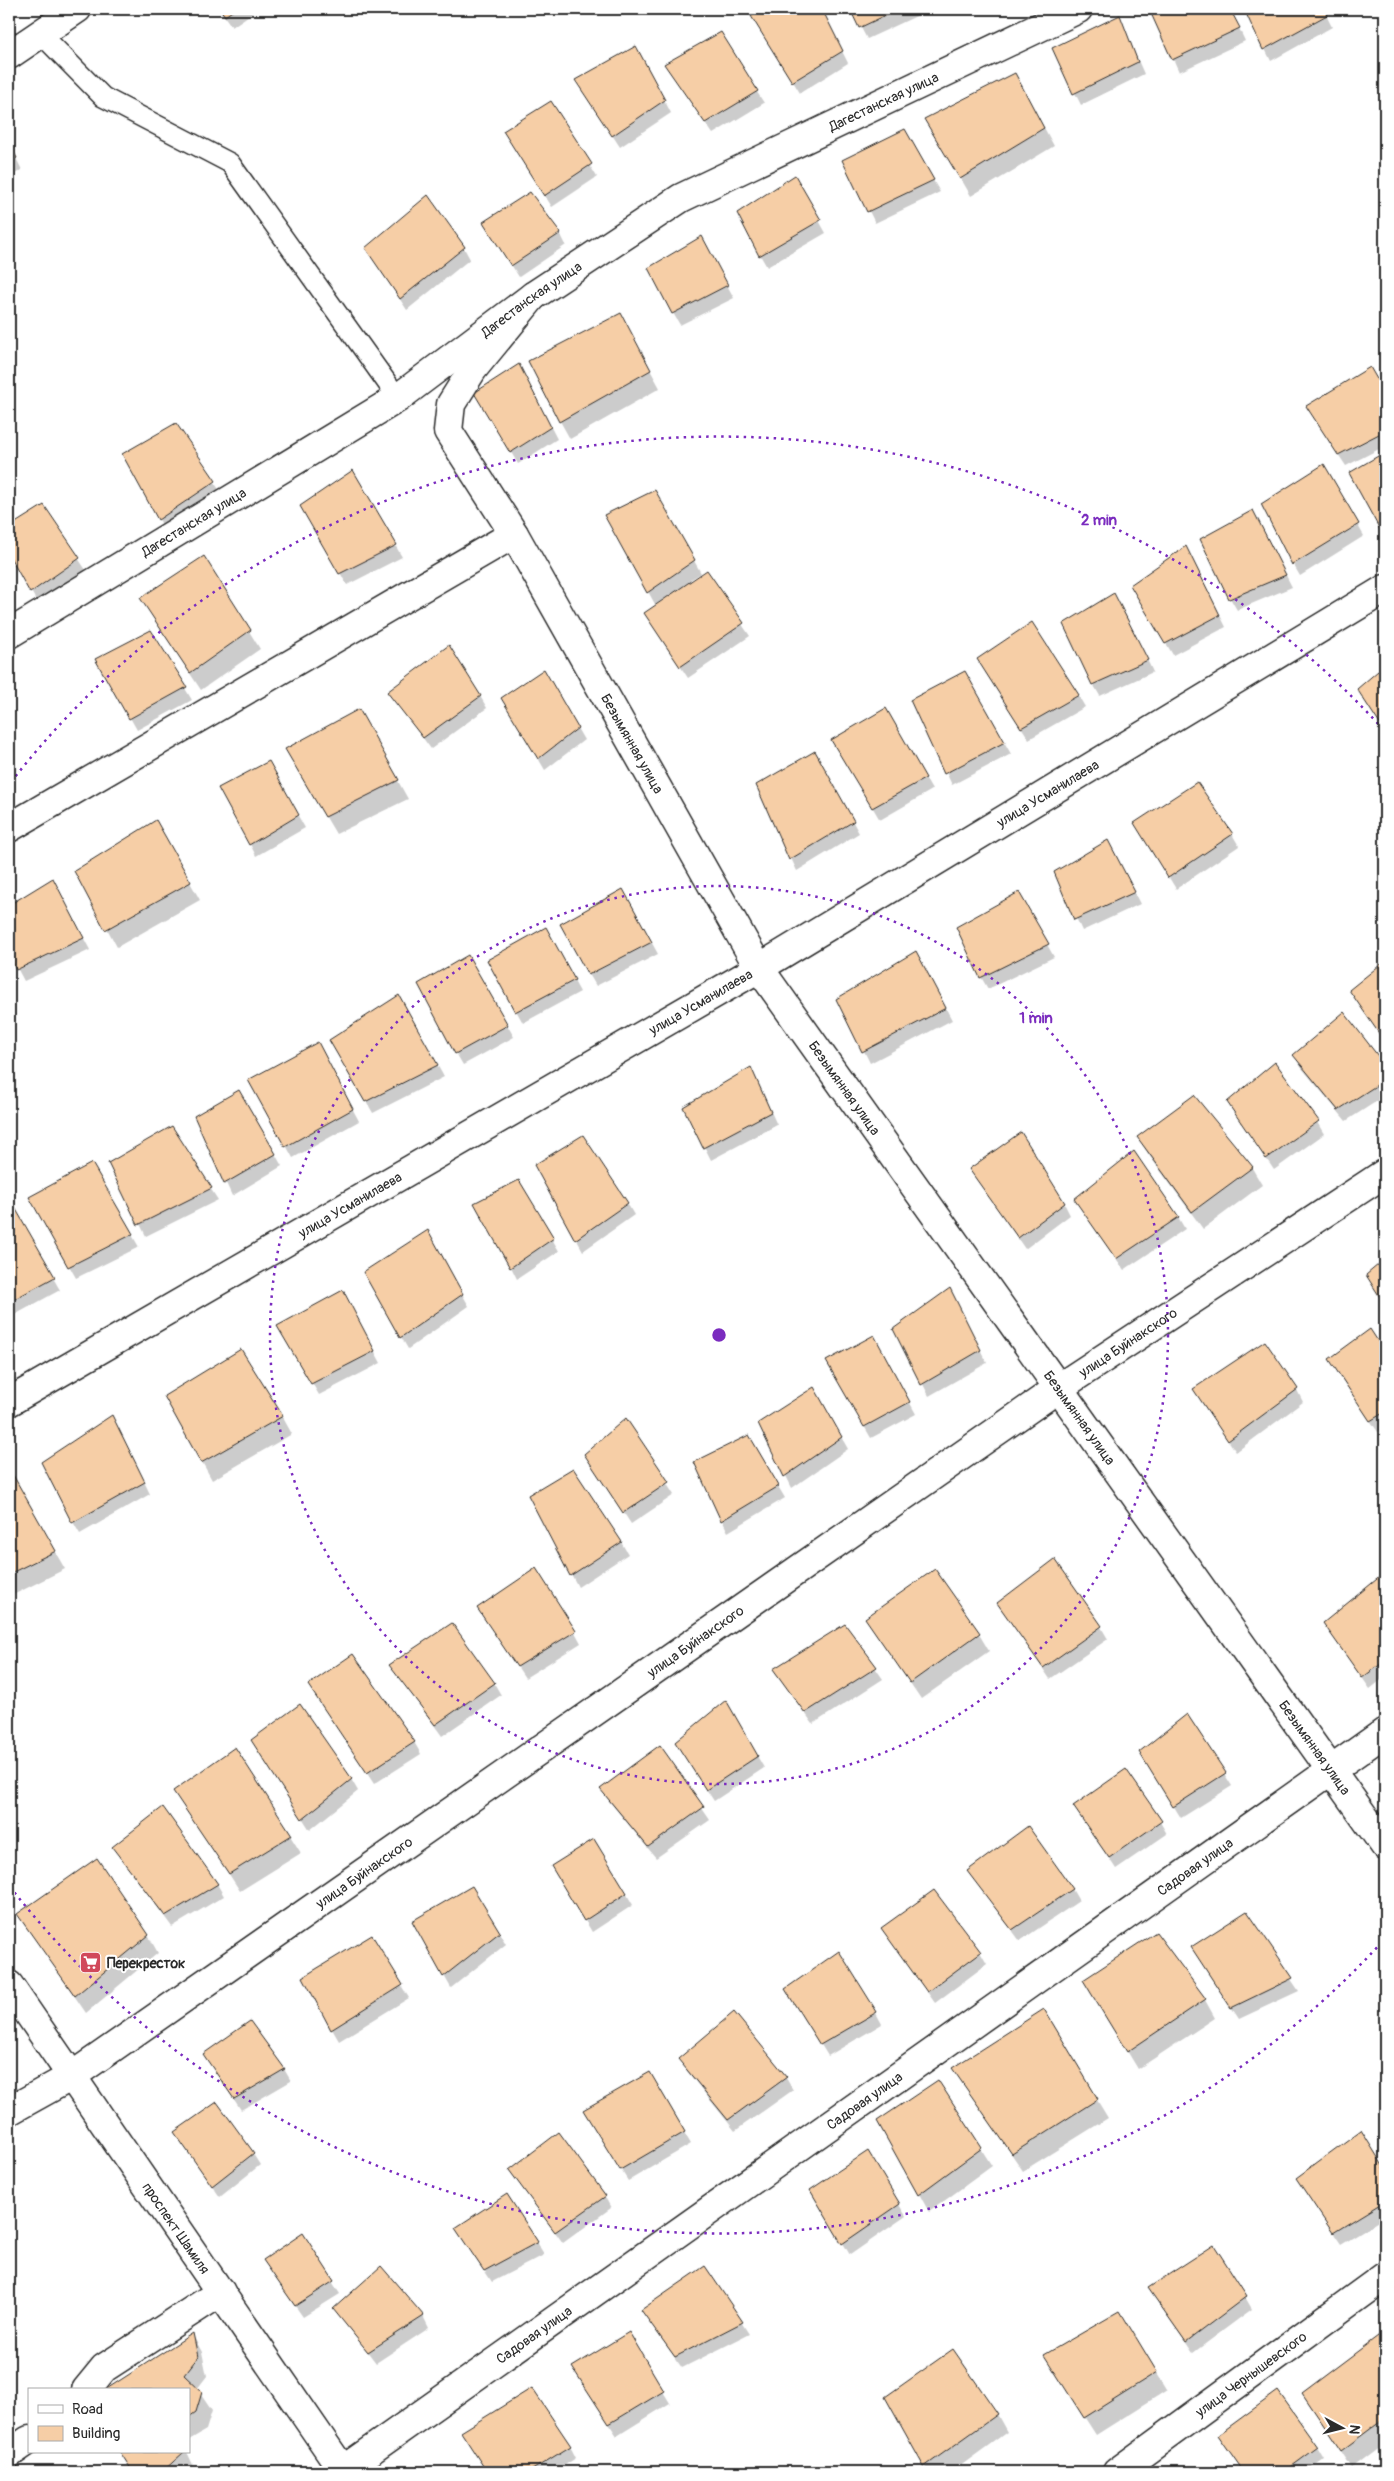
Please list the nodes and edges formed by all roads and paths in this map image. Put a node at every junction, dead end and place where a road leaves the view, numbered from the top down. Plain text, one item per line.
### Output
1 (77, 9) edge
2 (1078, 9) edge
3 (41, 34) junction
4 (9, 55) edge
5 (533, 296) junction
6 (398, 398) junction
7 (514, 534) junction
8 (1385, 589) edge
9 (9, 634) edge
10 (9, 828) edge
11 (759, 968) junction
12 (1385, 1173) edge
13 (1060, 1387) junction
14 (9, 1402) edge
15 (1385, 1732) edge
16 (1332, 1770) junction
17 (1385, 1846) edge
18 (9, 1985) edge
19 (72, 2076) junction
20 (9, 2111) edge
21 (1385, 2276) edge
22 (221, 2292) junction
23 (88, 2388) edge
24 (28, 2441) edge
25 (9, 2454) edge
26 (343, 2471) edge
27 (1117, 2472) edge

1 - 3 street
2 - 5 street, Дагестанская улица
3 - 4 street
3 - 6 lane
5 - 6 street, Дагестанская улица
5 - 7 street, Безымянная улица
6 - 9 street, Дагестанская улица
7 - 10 street
7 - 11 street, Безымянная улица
8 - 11 street, улица Усманилаева
11 - 13 street, Безымянная улица
11 - 14 street, улица Усманилаева
12 - 13 street, улица Буйнакского
13 - 16 street, Безымянная улица
13 - 19 street, улица Буйнакского
15 - 16 street, Садовая улица
16 - 17 street, Безымянная улица
16 - 26 street, Садовая улица
18 - 19 street, проспект Шамиля
19 - 20 street, улица Буйнакского
19 - 22 street, проспект Шамиля
21 - 27 street, улица Чернышевского
22 - 23 street
22 - 26 street, проспект Шамиля
24 - 25 street

